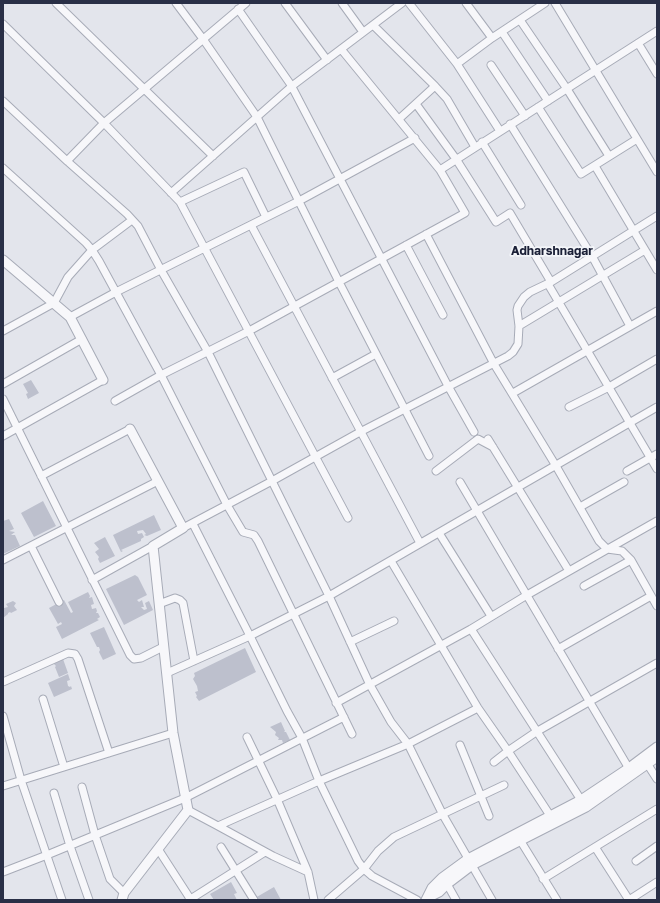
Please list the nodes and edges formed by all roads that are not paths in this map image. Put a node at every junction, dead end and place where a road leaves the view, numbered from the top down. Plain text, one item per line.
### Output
1 (56, 3) edge
2 (176, 3) edge
3 (246, 3) edge
4 (285, 3) edge
5 (342, 3) edge
6 (402, 3) edge
7 (409, 3) edge
8 (466, 3) edge
9 (545, 3) edge
10 (555, 3) edge
11 (238, 9) junction
12 (520, 20) junction
13 (3, 24) edge
14 (373, 25) junction
15 (657, 31) edge
16 (364, 32) junction
17 (502, 32) junction
18 (492, 38) junction
19 (203, 39) junction
20 (638, 43) junction
21 (341, 49) junction
22 (326, 60) junction
23 (456, 64) junction
24 (491, 65) dead end
25 (596, 70) junction
26 (657, 74) edge
27 (292, 86) junction
28 (435, 86) junction
29 (567, 88) junction
30 (144, 89) junction
31 (3, 101) edge
32 (548, 101) junction
33 (416, 104) junction
34 (538, 107) junction
35 (524, 116) junction
36 (258, 117) junction
37 (399, 119) junction
38 (104, 123) junction
39 (510, 124) junction
40 (500, 131) junction
41 (415, 138) junction
42 (637, 139) junction
43 (482, 142) junction
44 (475, 147) junction
45 (212, 156) junction
46 (609, 156) junction
47 (456, 159) junction
48 (67, 161) junction
49 (595, 166) junction
50 (3, 168) edge
51 (440, 170) junction
52 (657, 172) edge
53 (581, 174) junction
54 (601, 176) junction
55 (340, 178) junction
56 (171, 193) junction
57 (299, 200) junction
58 (180, 202) junction
59 (521, 205) dead end
60 (657, 216) edge
61 (266, 217) junction
62 (132, 220) junction
63 (251, 225) junction
64 (634, 231) junction
65 (426, 234) junction
66 (406, 245) junction
67 (205, 247) junction
68 (92, 250) junction
69 (645, 250) junction
70 (592, 256) junction
71 (382, 258) junction
72 (3, 260) edge
73 (161, 270) junction
74 (657, 270) edge
75 (603, 276) junction
76 (339, 282) junction
77 (549, 283) junction
78 (116, 292) junction
79 (54, 303) junction
80 (559, 303) junction
81 (295, 306) junction
82 (657, 310) edge
83 (443, 315) dead end
84 (70, 317) junction
85 (519, 326) junction
86 (630, 326) junction
87 (3, 331) edge
88 (249, 331) junction
89 (82, 339) junction
90 (587, 350) junction
91 (208, 352) junction
92 (376, 354) junction
93 (657, 359) edge
94 (494, 364) junction
95 (161, 375) junction
96 (332, 378) junction
97 (103, 380) joint
98 (3, 384) edge
99 (448, 386) junction
100 (609, 387) junction
101 (513, 393) junction
102 (3, 399) edge
103 (115, 401) dead end
104 (569, 407) dead end
105 (657, 407) edge
106 (404, 409) junction
107 (630, 423) junction
108 (17, 428) junction
109 (130, 429) joint
110 (360, 432) junction
111 (474, 432) dead end
112 (3, 436) edge
113 (488, 439) dead end
114 (493, 447) junction
115 (429, 456) dead end
116 (654, 456) edge
117 (316, 457) junction
118 (556, 466) junction
119 (657, 469) edge
120 (436, 471) dead end
121 (627, 471) dead end
122 (41, 476) junction
123 (158, 481) junction
124 (272, 481) junction
125 (460, 482) dead end
126 (624, 482) dead end
127 (518, 488) junction
128 (227, 505) junction
129 (580, 507) junction
130 (477, 511) junction
131 (348, 518) dead end
132 (657, 521) edge
133 (193, 524) junction
134 (67, 528) junction
135 (183, 528) junction
136 (439, 533) junction
137 (420, 544) junction
138 (31, 546) junction
139 (153, 546) junction
140 (607, 549) junction
141 (3, 560) edge
142 (631, 560) junction
143 (391, 561) junction
144 (568, 571) junction
145 (92, 580) junction
146 (584, 586) dead end
147 (527, 595) junction
148 (329, 596) junction
149 (651, 596) junction
150 (59, 602) dead end
151 (159, 604) junction
152 (657, 606) edge
153 (294, 613) junction
154 (491, 616) junction
155 (394, 621) dead end
156 (471, 629) junction
157 (250, 636) junction
158 (350, 642) junction
159 (441, 644) junction
160 (163, 647) junction
161 (558, 649) junction
162 (194, 661) junction
163 (657, 663) edge
164 (167, 674) junction
165 (3, 682) edge
166 (370, 685) junction
167 (43, 699) dead end
168 (590, 701) junction
169 (336, 703) junction
170 (478, 708) junction
171 (3, 716) edge
172 (344, 717) junction
173 (536, 732) junction
174 (173, 733) junction
175 (352, 734) dead end
176 (247, 737) dead end
177 (302, 738) junction
178 (408, 744) junction
179 (460, 745) dead end
180 (657, 747) edge
181 (508, 751) junction
182 (109, 753) junction
183 (657, 758) edge
184 (258, 760) junction
185 (494, 762) dead end
186 (648, 765) junction
187 (64, 767) junction
188 (631, 772) junction
189 (657, 779) edge
190 (21, 780) junction
191 (319, 781) junction
192 (504, 785) dead end
193 (3, 786) edge
194 (82, 787) dead end
195 (54, 793) dead end
196 (480, 796) junction
197 (185, 798) junction
198 (278, 799) junction
199 (583, 804) junction
200 (657, 809) edge
201 (188, 810) junction
202 (443, 815) junction
203 (489, 816) dead end
204 (553, 820) junction
205 (218, 826) junction
206 (95, 835) junction
207 (520, 840) junction
208 (70, 846) junction
209 (657, 846) edge
210 (595, 847) junction
211 (221, 848) dead end
212 (158, 849) junction
213 (265, 852) junction
214 (46, 855) junction
215 (636, 861) dead end
216 (470, 862) junction
217 (364, 869) junction
218 (235, 870) junction
219 (3, 872) edge
220 (308, 872) junction
221 (543, 879) junction
222 (657, 882) edge
223 (446, 884) junction
224 (123, 897) edge
225 (428, 898) edge
226 (62, 900) edge
227 (89, 900) edge
228 (191, 900) edge
229 (254, 900) edge
230 (314, 900) edge
231 (328, 900) edge
232 (417, 900) edge
233 (456, 900) edge
234 (492, 900) edge
235 (557, 900) edge
236 (629, 900) edge

1 - 30 street
2 - 19 street
3 - 11 street
4 - 22 street
5 - 16 street
6 - 14 street
7 - 23 street
8 - 18 street
9 - 12 street
10 - 25 street
11 - 19 street
11 - 27 street
12 - 17 street
12 - 29 street
13 - 38 street
14 - 16 street
14 - 28 street
15 - 20 street
16 - 21 street
17 - 18 street
17 - 32 street
18 - 23 street
19 - 30 street
19 - 36 street
20 - 25 street
20 - 26 street
21 - 22 street
21 - 37 street
22 - 27 street
23 - 40 street
24 - 35 street
25 - 29 street
25 - 42 street
27 - 36 street
27 - 55 street
28 - 33 street
28 - 44 street
29 - 32 street
29 - 46 street
30 - 38 street
30 - 45 street
31 - 48 street
32 - 34 street
33 - 37 street
33 - 47 street
34 - 35 street
34 - 53 street
35 - 39 street
36 - 45 street
36 - 57 street
37 - 41 street
38 - 48 street
38 - 56 street
39 - 40 street
39 - 70 street
40 - 43 street
41 - 51 street
41 - 55 street
42 - 46 street
42 - 52 street
43 - 44 street
43 - 59 street
44 - 47 street
45 - 56 street
46 - 49 street
47 - 51 street
47 - 77 street
48 - 62 street
49 - 53 street
49 - 54 street
50 - 68 street
51 - 65 street
53 - 54 street
54 - 64 street
55 - 57 street
55 - 71 street
56 - 58 street
57 - 61 street
57 - 76 street
58 - 61 street
58 - 67 street
60 - 64 street
61 - 63 street
62 - 68 street
62 - 73 street
63 - 67 street
63 - 81 street
64 - 69 street
64 - 70 street
65 - 66 street
65 - 94 street
66 - 71 street
66 - 83 street
67 - 73 street
67 - 88 street
68 - 78 street
68 - 79 street
69 - 74 street
69 - 75 street
70 - 75 street
70 - 77 street
71 - 76 street
71 - 99 street
72 - 79 street
73 - 78 street
73 - 91 street
75 - 80 street
75 - 86 street
76 - 81 street
76 - 92 street
77 - 80 street
77 - 85 street
78 - 84 street
78 - 95 street
79 - 84 street
79 - 87 street
80 - 85 street
80 - 90 street
81 - 88 street
81 - 96 street
82 - 86 street
84 - 89 street
85 - 94 street
86 - 90 street
88 - 91 street
88 - 117 street
89 - 97 street
89 - 98 street
90 - 100 street
90 - 101 street
91 - 95 street
91 - 124 street
92 - 96 street
92 - 106 street
93 - 100 street
94 - 99 street
94 - 101 street
95 - 103 street
95 - 128 street
96 - 110 street
97 - 108 street
99 - 106 street
99 - 111 street
100 - 104 street
100 - 107 street
101 - 118 street
102 - 108 street
105 - 107 street
106 - 110 street
106 - 115 street
107 - 116 street
107 - 118 street
108 - 112 street
108 - 122 street
109 - 122 street
109 - 123 street
110 - 117 street
110 - 137 street
113 - 114 street
114 - 120 street
114 - 127 street
116 - 119 street
116 - 121 street
117 - 124 street
117 - 131 street
118 - 127 street
118 - 129 street
122 - 134 street
123 - 134 street
123 - 135 street
124 - 128 street
124 - 148 street
125 - 130 street
126 - 129 street
127 - 130 street
127 - 144 street
128 - 133 street
128 - 153 street
129 - 140 street
130 - 136 street
130 - 147 street
132 - 140 street
133 - 135 street
133 - 157 street
134 - 138 street
134 - 145 street
135 - 139 street
136 - 137 street
136 - 154 street
137 - 143 street
138 - 141 street
138 - 150 street
139 - 145 street
139 - 151 street
140 - 142 street
140 - 144 street
142 - 146 street
142 - 149 street
143 - 148 street
143 - 159 street
144 - 147 street
145 - 160 street
147 - 154 street
147 - 161 street
148 - 153 street
148 - 158 street
149 - 152 street
149 - 161 street
151 - 160 street
151 - 162 street
153 - 157 street
153 - 169 street
154 - 156 street
155 - 158 street
156 - 159 street
156 - 173 street
157 - 162 street
157 - 177 street
158 - 166 street
159 - 166 street
159 - 170 street
160 - 164 street
161 - 168 street
162 - 164 street
163 - 168 street
164 - 174 street
165 - 182 street
166 - 169 street
166 - 178 street
167 - 187 street
168 - 173 street
168 - 188 street
169 - 172 street
170 - 178 street
170 - 181 street
171 - 190 street
172 - 175 street
172 - 177 street
173 - 181 street
173 - 199 street
174 - 182 street
174 - 197 street
176 - 184 street
177 - 184 street
177 - 191 street
178 - 191 street
178 - 202 street
179 - 196 street
180 - 188 street
181 - 185 street
181 - 204 street
182 - 187 street
183 - 186 street
184 - 197 street
184 - 198 street
186 - 188 street
186 - 189 street
187 - 190 street
188 - 199 street
190 - 193 street
190 - 214 street
191 - 198 street
191 - 217 street
192 - 196 street
194 - 206 street
195 - 208 street
196 - 202 street
196 - 203 street
197 - 201 street
197 - 206 street
198 - 205 street
198 - 220 street
199 - 204 street
200 - 210 street
201 - 205 street
201 - 212 street
202 - 216 street
202 - 217 street
204 - 207 street
204 - 216 street
205 - 213 street
206 - 208 street
206 - 224 street
207 - 216 street
207 - 221 street
208 - 214 street
208 - 227 street
209 - 215 street
210 - 221 street
210 - 236 street
211 - 218 street
212 - 224 street
212 - 228 street
213 - 218 street
213 - 220 street
214 - 219 street
214 - 226 street
216 - 223 street
216 - 225 street
216 - 234 street
217 - 231 street
217 - 232 street
218 - 228 street
218 - 229 street
220 - 230 street
221 - 235 street
222 - 236 street
223 - 225 street
223 - 233 street

